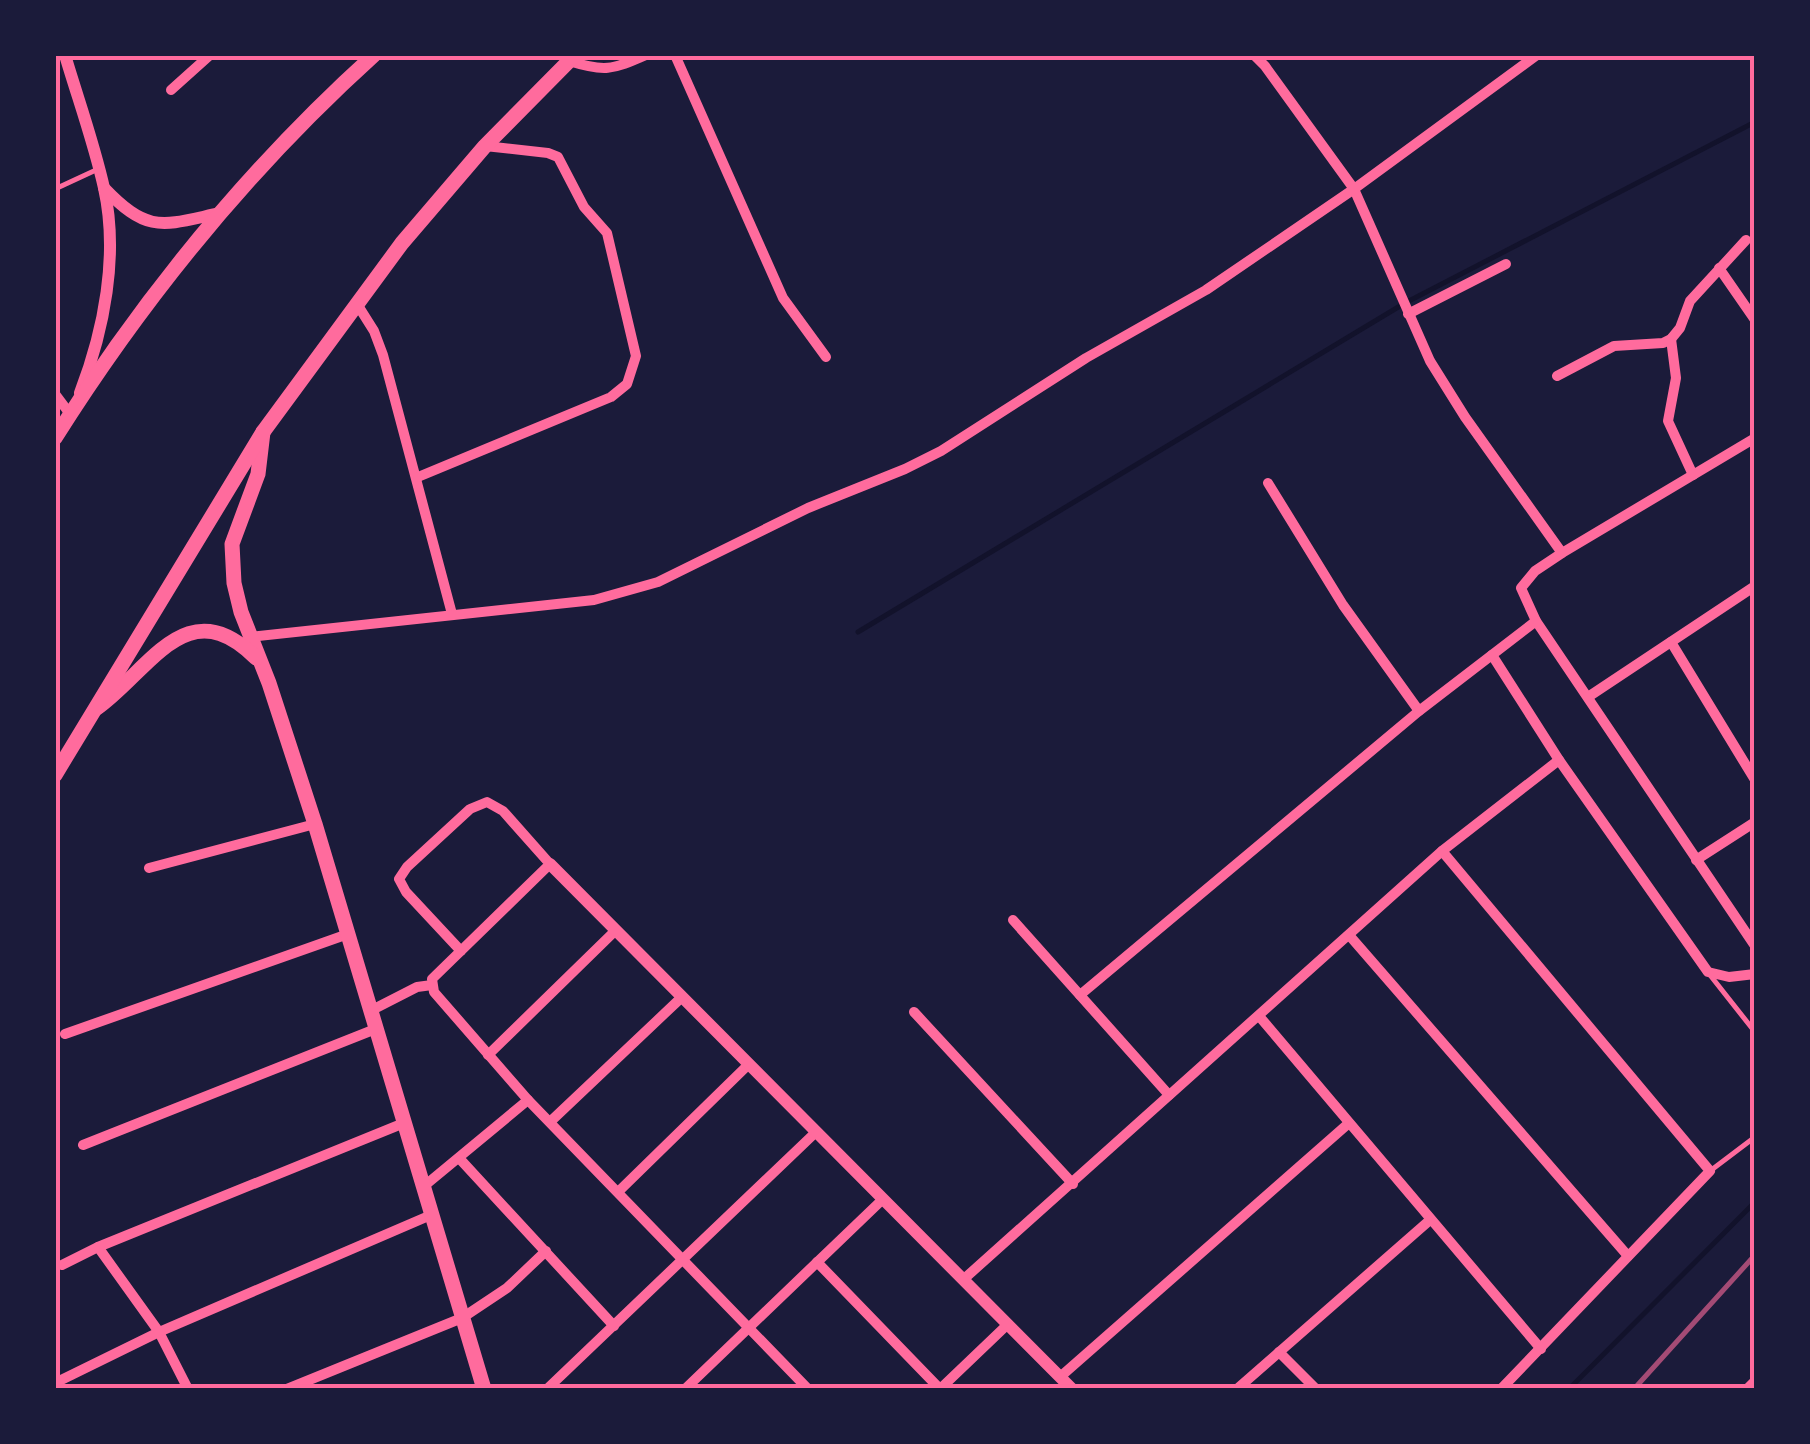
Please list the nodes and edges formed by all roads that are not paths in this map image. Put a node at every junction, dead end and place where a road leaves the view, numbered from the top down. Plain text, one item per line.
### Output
1 (64, 55) edge
2 (210, 55) edge
3 (374, 55) edge
4 (646, 55) edge
5 (674, 55) edge
6 (1254, 55) edge
7 (1537, 55) edge
8 (572, 58) edge
9 (172, 90) dead end
10 (485, 146) junction
11 (98, 169) junction
12 (104, 188) junction
13 (55, 189) edge
14 (1354, 189) junction
15 (221, 213) junction
16 (1746, 240) dead end
17 (1506, 264) dead end
18 (1719, 268) junction
19 (357, 304) junction
20 (1408, 314) junction
21 (1755, 320) edge
22 (1671, 339) junction
23 (826, 358) dead end
24 (1556, 376) dead end
25 (55, 394) edge
26 (72, 410) junction
27 (263, 432) junction
28 (55, 438) edge
29 (1755, 438) edge
30 (1693, 475) junction
31 (418, 477) junction
32 (1268, 484) dead end
33 (1562, 553) junction
34 (1755, 586) edge
35 (452, 614) junction
36 (1536, 621) junction
37 (250, 637) junction
38 (1672, 642) junction
39 (1492, 655) junction
40 (262, 665) junction
41 (1588, 697) junction
42 (96, 709) junction
43 (1419, 711) junction
44 (1559, 760) junction
45 (55, 776) edge
46 (1755, 780) edge
47 (1755, 822) edge
48 (314, 824) junction
49 (1442, 850) junction
50 (1696, 860) junction
51 (550, 864) junction
52 (150, 868) dead end
53 (1013, 920) dead end
54 (616, 930) junction
55 (348, 934) junction
56 (1349, 934) junction
57 (1755, 946) edge
58 (462, 952) junction
59 (1708, 972) junction
60 (1755, 974) edge
61 (432, 986) junction
62 (1080, 995) junction
63 (682, 997) junction
64 (372, 1010) junction
65 (914, 1012) dead end
66 (1259, 1016) junction
67 (378, 1028) junction
68 (1755, 1032) edge
69 (65, 1034) dead end
70 (488, 1055) junction
71 (749, 1064) junction
72 (1170, 1096) junction
73 (528, 1100) junction
74 (551, 1121) junction
75 (404, 1123) junction
76 (1349, 1123) junction
77 (816, 1132) junction
78 (1755, 1137) edge
79 (83, 1145) dead end
80 (460, 1158) junction
81 (1710, 1171) junction
82 (1072, 1184) junction
83 (423, 1188) junction
84 (618, 1192) junction
85 (883, 1198) junction
86 (432, 1216) junction
87 (1430, 1220) junction
88 (98, 1247) junction
89 (546, 1250) junction
90 (1628, 1256) junction
91 (684, 1259) junction
92 (817, 1262) junction
93 (62, 1265) dead end
94 (965, 1278) junction
95 (462, 1318) junction
96 (1008, 1324) junction
97 (614, 1326) junction
98 (749, 1326) junction
99 (159, 1332) junction
100 (1540, 1349) junction
101 (1279, 1352) junction
102 (1060, 1377) junction
103 (1755, 1381) edge
104 (55, 1383) edge
105 (188, 1389) edge
106 (288, 1389) edge
107 (484, 1389) edge
108 (548, 1389) edge
109 (685, 1389) edge
110 (808, 1389) edge
111 (940, 1389) edge
112 (1072, 1389) edge
113 (1237, 1389) edge
114 (1316, 1389) edge
115 (1501, 1389) edge
116 (1746, 1389) edge

1 - 11 street
2 - 9 street
3 - 15 main road
4 - 8 street
5 - 23 street
6 - 14 street
7 - 14 street
8 - 10 main road
10 - 19 main road
10 - 31 street
11 - 12 street
11 - 13 lane
12 - 15 street
12 - 26 street
14 - 20 street
14 - 35 street
15 - 26 main road
16 - 18 street
17 - 20 street
18 - 21 street
18 - 22 street
19 - 27 main road
19 - 31 street
20 - 33 street
22 - 24 street
22 - 30 street
25 - 26 street
26 - 28 main road
27 - 37 main road
27 - 42 main road
29 - 30 street
30 - 33 street
31 - 35 street
32 - 43 street
33 - 36 street
34 - 38 street
35 - 37 street
36 - 39 street
36 - 41 street
37 - 40 main road
38 - 41 street
38 - 46 street
39 - 43 street
39 - 44 street
40 - 42 main road
40 - 48 main road
41 - 50 street
42 - 45 main road
43 - 62 street
44 - 49 street
44 - 59 street
47 - 50 street
48 - 52 street
48 - 55 main road
49 - 56 street
49 - 81 street
50 - 57 street
51 - 54 street
51 - 58 street
51 - 58 street
53 - 62 street
54 - 63 street
54 - 70 street
55 - 64 main road
55 - 69 street
56 - 66 street
56 - 90 street
58 - 61 street
59 - 60 street
59 - 68 lane
61 - 64 street
61 - 70 street
62 - 72 street
63 - 71 street
63 - 74 street
64 - 67 main road
65 - 82 street
66 - 72 street
66 - 76 street
67 - 75 main road
67 - 79 street
70 - 73 street
71 - 77 street
71 - 84 street
72 - 82 street
73 - 74 street
73 - 80 street
74 - 84 street
75 - 83 main road
75 - 88 street
76 - 87 street
76 - 102 street
77 - 85 street
77 - 91 street
78 - 81 lane
80 - 83 street
80 - 89 street
81 - 90 street
82 - 94 street
83 - 86 main road
84 - 91 street
85 - 92 street
85 - 94 street
86 - 95 main road
86 - 99 street
87 - 100 street
87 - 101 street
88 - 93 street
88 - 99 street
89 - 95 street
89 - 97 street
90 - 100 street
91 - 97 street
91 - 98 street
92 - 98 street
92 - 111 street
94 - 96 street
95 - 106 street
95 - 107 main road
96 - 102 street
96 - 111 street
97 - 108 street
98 - 109 street
98 - 110 street
99 - 104 street
99 - 105 street
100 - 115 street
101 - 113 street
101 - 114 street
102 - 112 street
103 - 116 street

